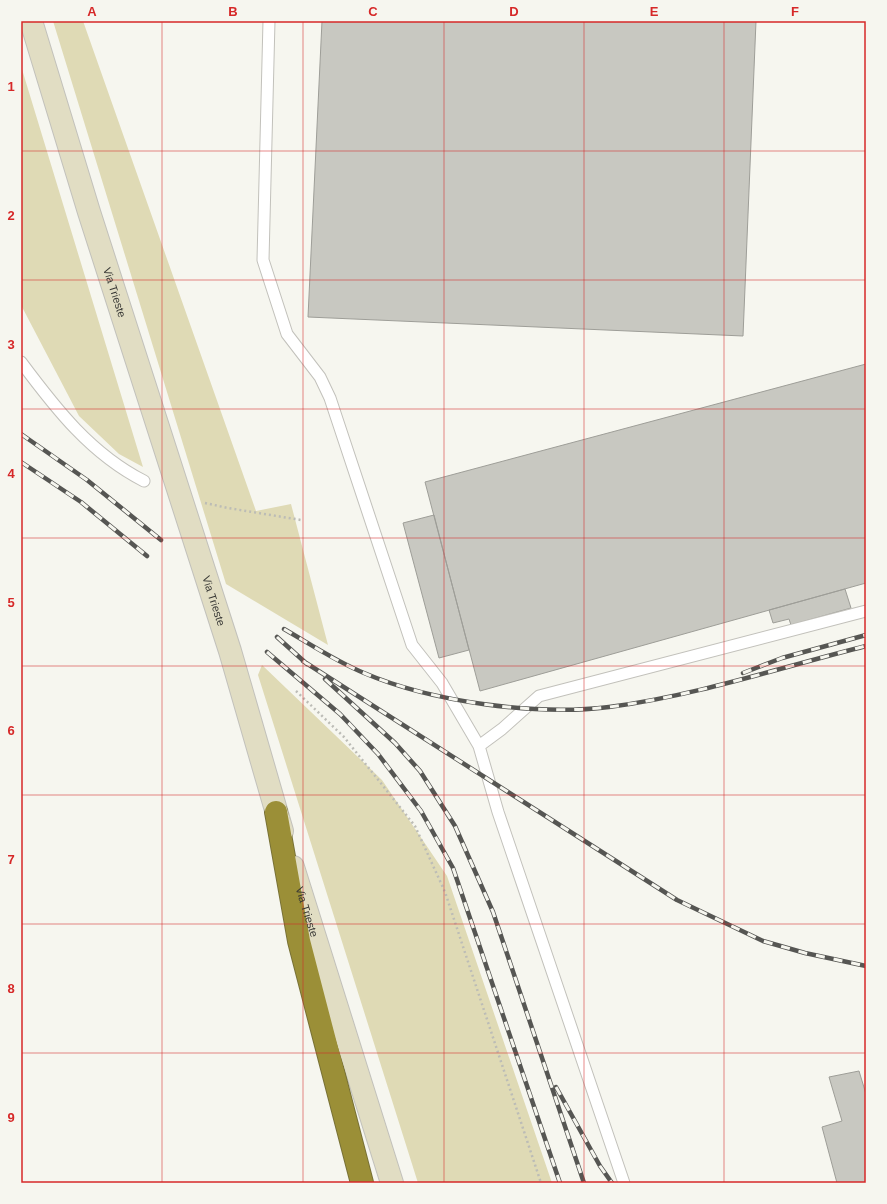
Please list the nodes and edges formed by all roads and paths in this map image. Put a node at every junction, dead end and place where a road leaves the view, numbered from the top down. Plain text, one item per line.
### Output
1 (31, 21) edge
2 (269, 21) edge
3 (21, 362) edge
4 (144, 481) dead end
5 (201, 502) dead end
6 (301, 520) dead end
7 (866, 611) edge
8 (296, 691) dead end
9 (479, 746) junction
10 (276, 812) junction
11 (362, 1183) edge
12 (392, 1183) edge
13 (541, 1183) edge
14 (624, 1183) edge

1 - 10 main road, Via Trieste
2 - 9 lane
3 - 4 lane
5 - 6 path
7 - 9 lane
8 - 13 path
9 - 14 lane
10 - 11 highway
10 - 12 main road, Via Trieste

